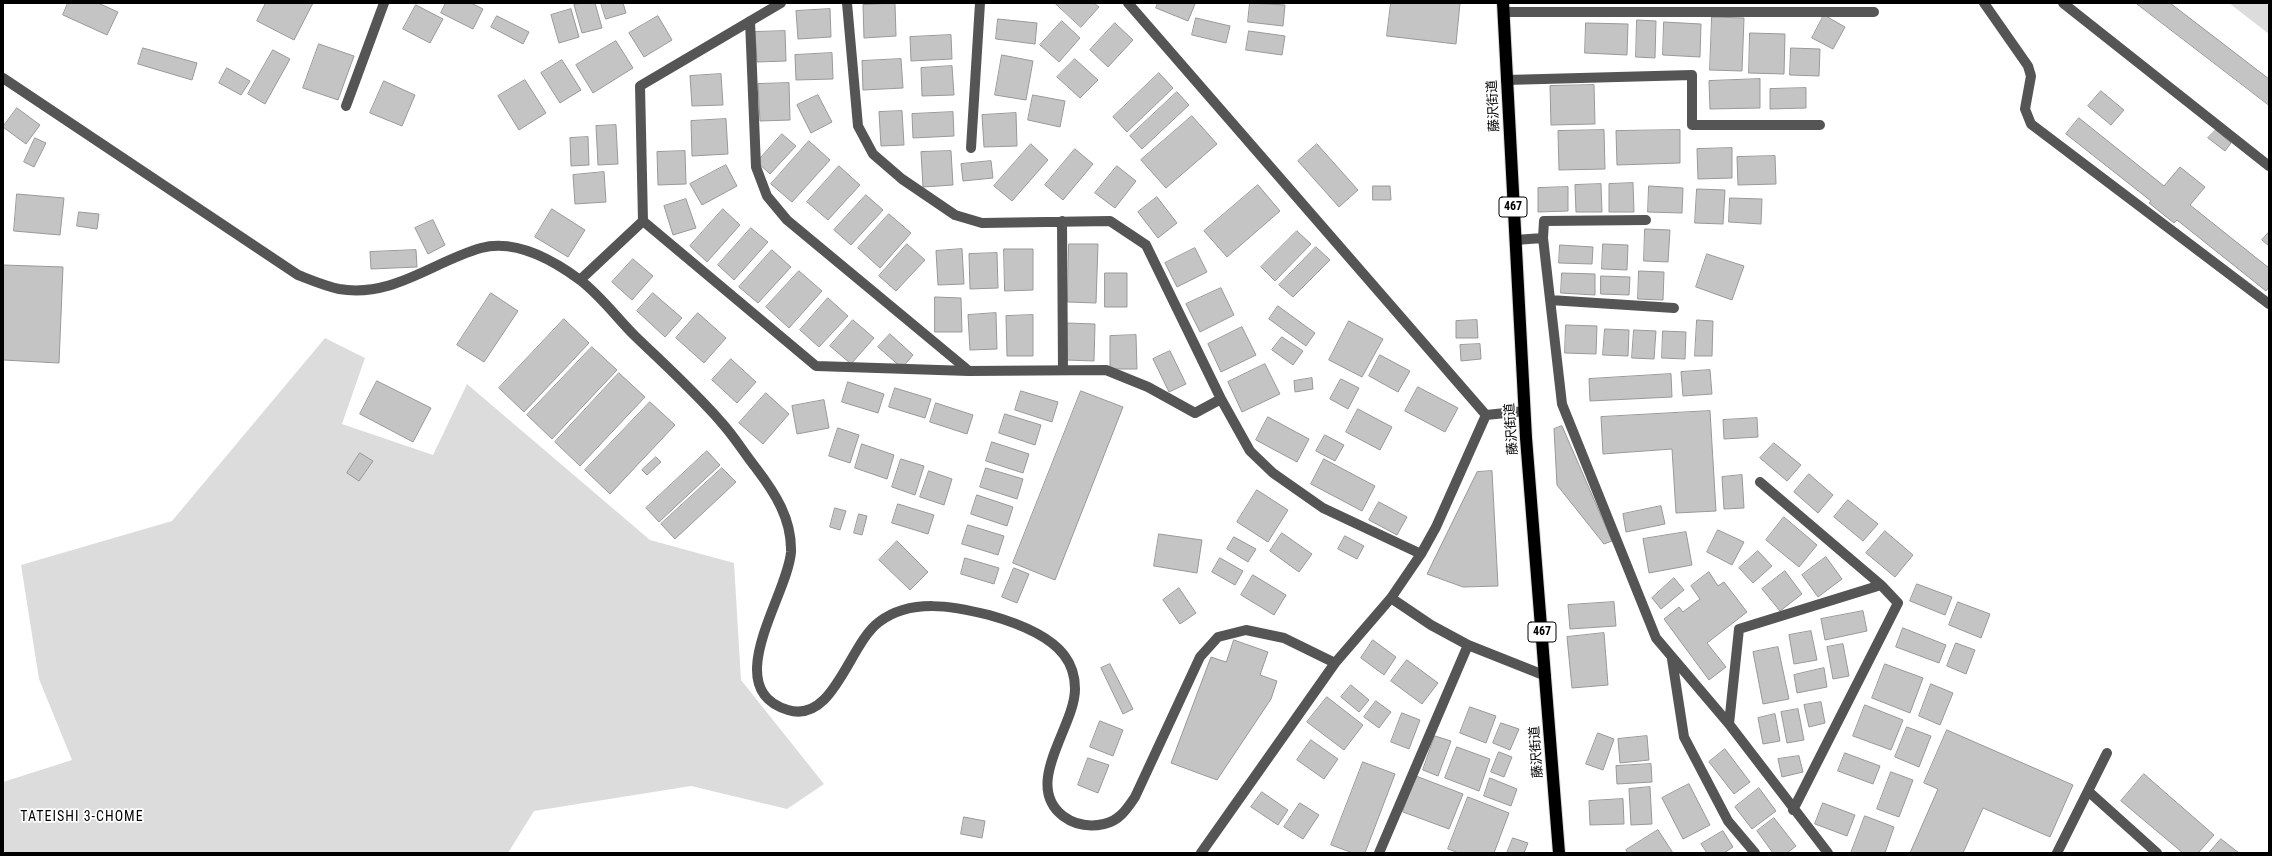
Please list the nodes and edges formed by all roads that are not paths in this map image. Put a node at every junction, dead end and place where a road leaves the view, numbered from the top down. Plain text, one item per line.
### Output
1 (384, 3) edge
2 (781, 3) edge
3 (847, 3) edge
4 (980, 3) edge
5 (1128, 3) edge
6 (1984, 3) edge
7 (2063, 3) edge
8 (1503, 7) edge
9 (1874, 12) dead end
10 (750, 21) junction
11 (3, 78) edge
12 (1506, 80) junction
13 (346, 106) dead end
14 (1820, 125) dead end
15 (970, 148) dead end
16 (2269, 166) edge
17 (1646, 220) dead end
18 (1062, 221) junction
19 (643, 222) junction
20 (1543, 238) junction
21 (1515, 240) junction
22 (580, 280) junction
23 (1550, 300) junction
24 (2269, 304) edge
25 (1674, 308) dead end
26 (1063, 370) junction
27 (969, 371) junction
28 (1221, 399) junction
29 (1525, 411) junction
30 (1486, 415) junction
31 (1760, 482) dead end
32 (1421, 554) junction
33 (1880, 585) junction
34 (1391, 598) junction
35 (1468, 645) junction
36 (1672, 659) junction
37 (1335, 663) junction
38 (1546, 676) junction
39 (1729, 724) junction
40 (2106, 753) dead end
41 (2088, 791) junction
42 (1794, 810) junction
43 (1201, 853) edge
44 (1379, 853) edge
45 (1559, 853) edge
46 (1755, 853) edge
47 (1828, 853) edge
48 (2057, 853) edge
49 (2157, 853) edge

1 - 13 street
2 - 10 street
3 - 18 street
4 - 15 street
5 - 30 street
6 - 24 street
7 - 16 street
8 - 9 street
8 - 12 highway, 藤沢街道 / 467
10 - 19 street
10 - 27 street
11 - 22 street
12 - 14 street
12 - 21 highway, 藤沢街道 / 467
17 - 20 street
18 - 26 street
18 - 28 street
19 - 22 street
19 - 27 street
20 - 21 street
20 - 23 street
21 - 29 highway, 藤沢街道 / 467
22 - 37 street
23 - 25 street
23 - 36 street
26 - 27 street
26 - 28 street
28 - 32 street
29 - 30 street
29 - 38 highway, 藤沢街道 / 467
30 - 32 street
31 - 33 street
32 - 34 street
33 - 39 street
33 - 42 street
34 - 35 street
34 - 37 street
35 - 38 street
35 - 44 street
36 - 39 street
36 - 46 street
37 - 43 street
38 - 45 highway, 藤沢街道 / 467
39 - 42 street
40 - 41 street
41 - 48 street
41 - 49 street
42 - 47 street

